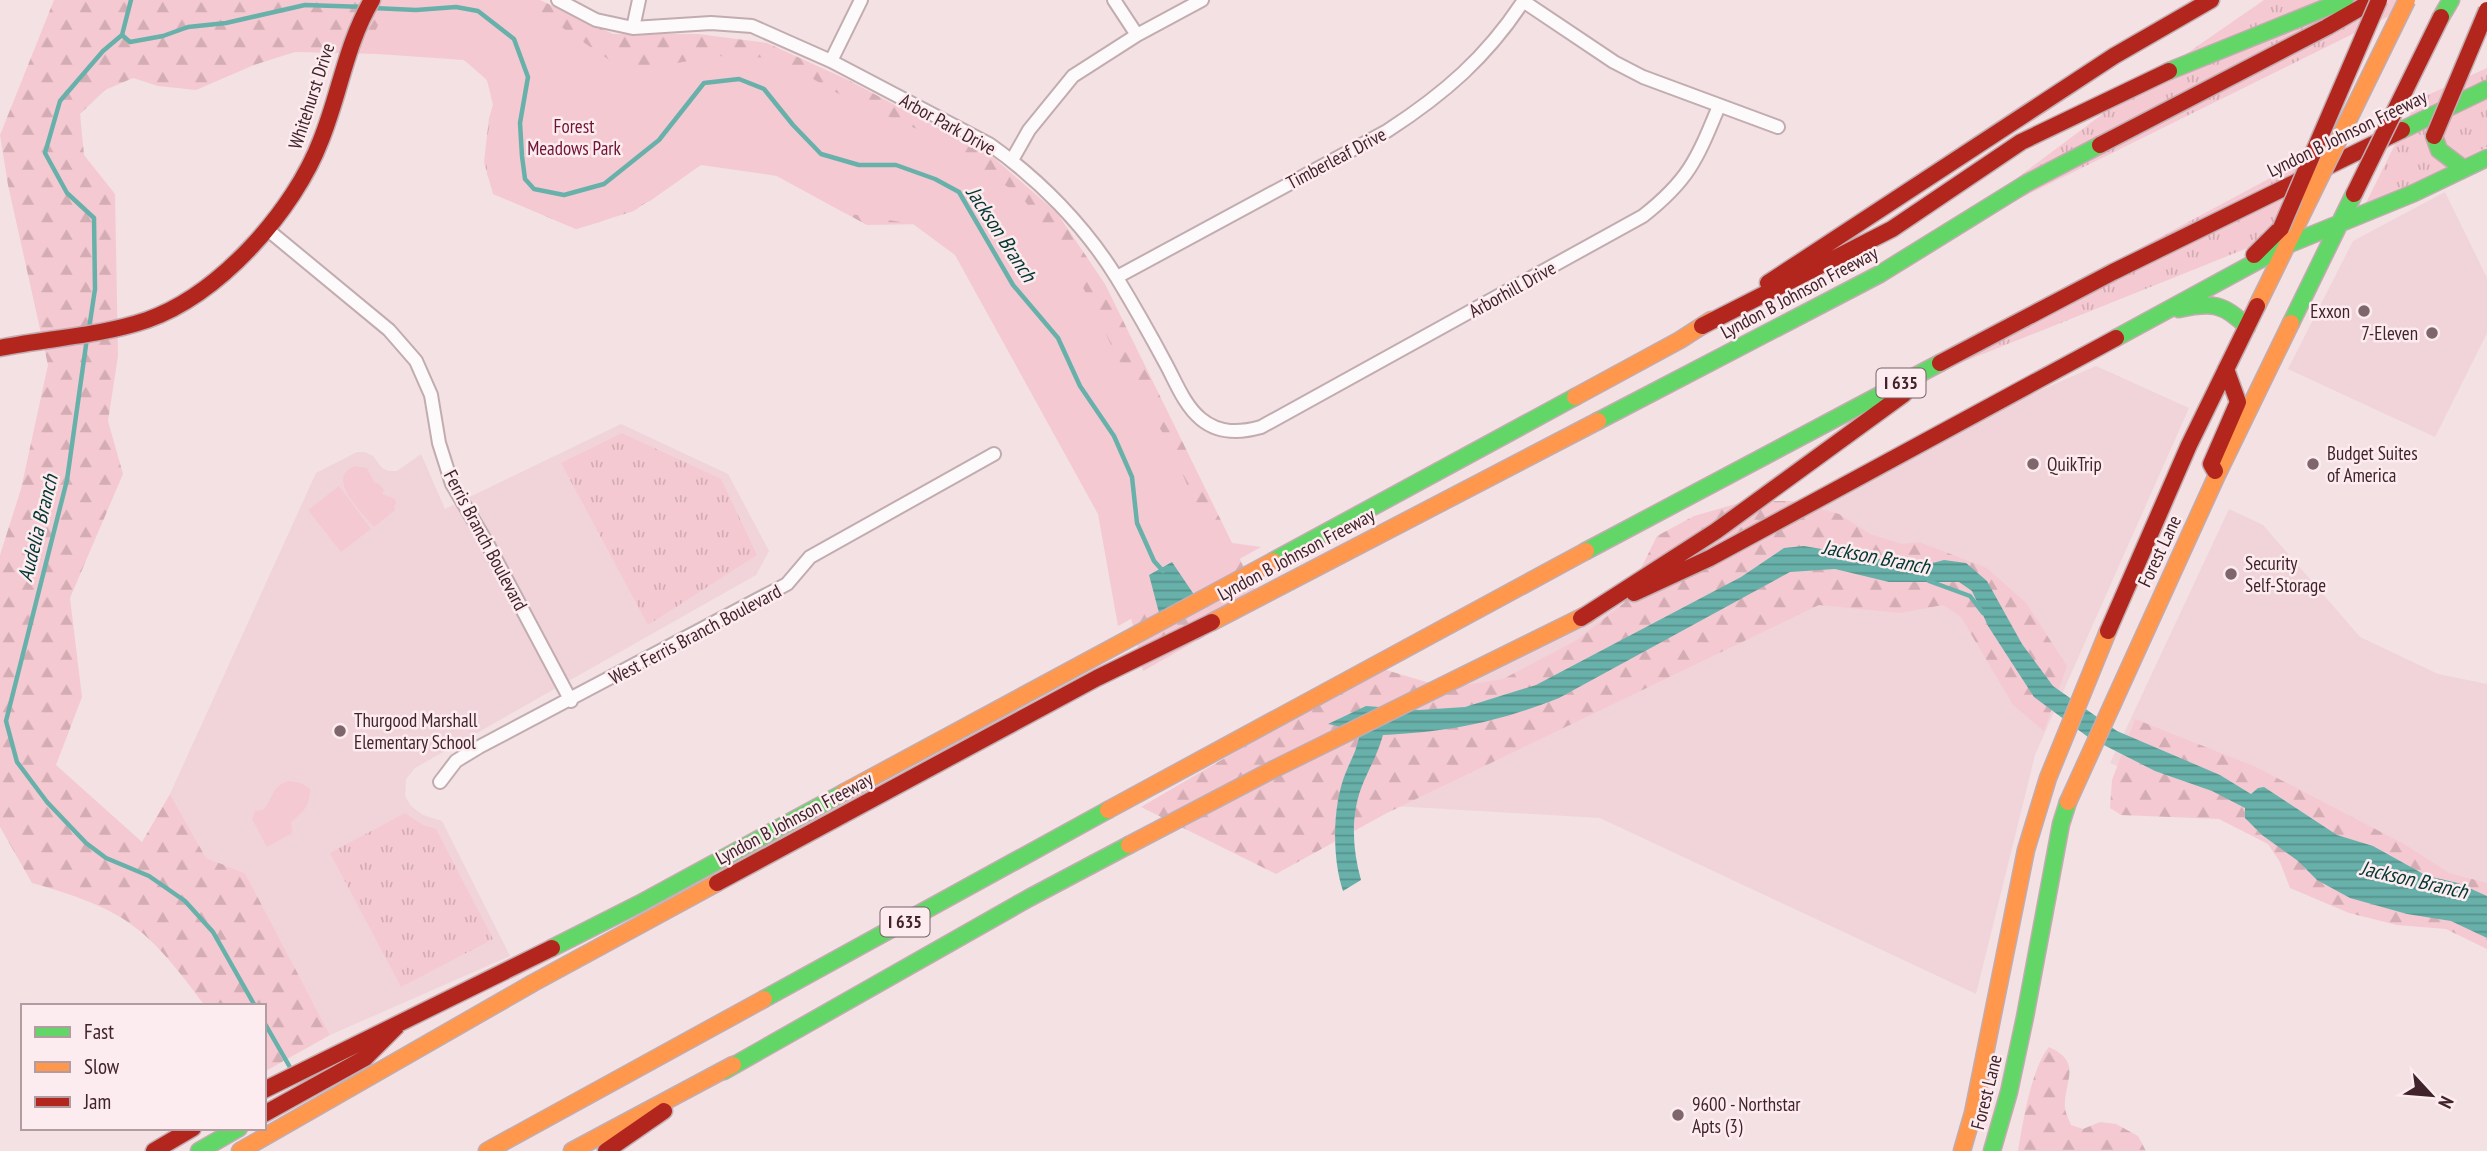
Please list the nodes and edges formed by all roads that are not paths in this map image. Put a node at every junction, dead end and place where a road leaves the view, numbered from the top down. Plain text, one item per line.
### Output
1 (558, 0) edge
2 (639, 0) edge
3 (862, 0) edge
4 (1114, 0) edge
5 (1202, 0) edge
6 (2211, 0) edge
7 (2345, 0) edge
8 (2374, 0) edge
9 (2379, 0) edge
10 (2407, 0) edge
11 (2451, 0) edge
12 (1523, 1) edge
13 (370, 2) edge
14 (2487, 10) edge
15 (633, 28) junction
16 (1138, 35) junction
17 (831, 61) junction
18 (2487, 89) edge
19 (1718, 106) junction
20 (1778, 127) dead end
21 (2487, 158) edge
22 (1012, 160) junction
23 (2464, 169) junction
24 (2339, 223) junction
25 (268, 230) junction
26 (2287, 245) junction
27 (2231, 275) junction
28 (1117, 277) junction
29 (2159, 313) junction
30 (1702, 326) junction
31 (2247, 327) junction
32 (1969, 346) junction
33 (0, 348) edge
34 (2226, 369) junction
35 (1261, 427) joint
36 (994, 454) dead end
37 (2217, 475) junction
38 (1581, 618) junction
39 (571, 701) junction
40 (440, 782) dead end
41 (1994, 1012) junction
42 (2025, 1017) junction
43 (397, 1026) junction
44 (733, 1065) junction
45 (266, 1089) edge
46 (266, 1113) edge
47 (190, 1130) edge
48 (236, 1130) edge
49 (154, 1151) edge
50 (199, 1151) edge
51 (240, 1151) edge
52 (487, 1151) edge
53 (572, 1151) edge
54 (606, 1151) edge
55 (1962, 1151) edge
56 (1992, 1151) edge

1 - 15 street, Arbor Park Drive
2 - 15 street
3 - 17 street
4 - 16 street
5 - 16 street
6 - 30 main road
7 - 30 main road
8 - 51 main road, Lyndon B Johnson Freeway
9 - 27 main road, bridge
10 - 26 main road, Forest Lane, bridge
11 - 24 main road, Forest Lane, bridge
12 - 19 street
12 - 28 street, Timberleaf Drive
13 - 25 main road, Whitehurst Drive
14 - 23 main road, bridge
15 - 17 street, Arbor Park Drive
16 - 22 street
17 - 22 street, Arbor Park Drive
18 - 32 main road, Lyndon B Johnson Freeway / I 635
19 - 20 street
19 - 35 street, Arborhill Drive
21 - 23 main road
22 - 28 street, Arbor Park Drive
23 - 24 main road
24 - 26 main road
24 - 37 main road, Forest Lane
25 - 33 main road, Whitehurst Drive
25 - 39 street, Ferris Branch Boulevard
26 - 27 main road
26 - 31 main road, Forest Lane
27 - 29 main road
28 - 35 street, Arbor Park Drive
29 - 31 main road
29 - 38 main road
30 - 43 main road
31 - 34 main road, Forest Lane
32 - 38 main road
32 - 52 main road, Lyndon B Johnson Freeway / I 635
34 - 37 main road
34 - 41 main road, Forest Lane
36 - 39 street, West Ferris Branch Boulevard
37 - 42 main road, Forest Lane
38 - 44 main road
39 - 40 street, West Ferris Branch Boulevard
41 - 42 main road
41 - 55 main road, Forest Lane
42 - 56 main road, Forest Lane
43 - 45 main road
43 - 46 main road
44 - 53 main road
44 - 54 main road
47 - 49 main road
48 - 50 main road

